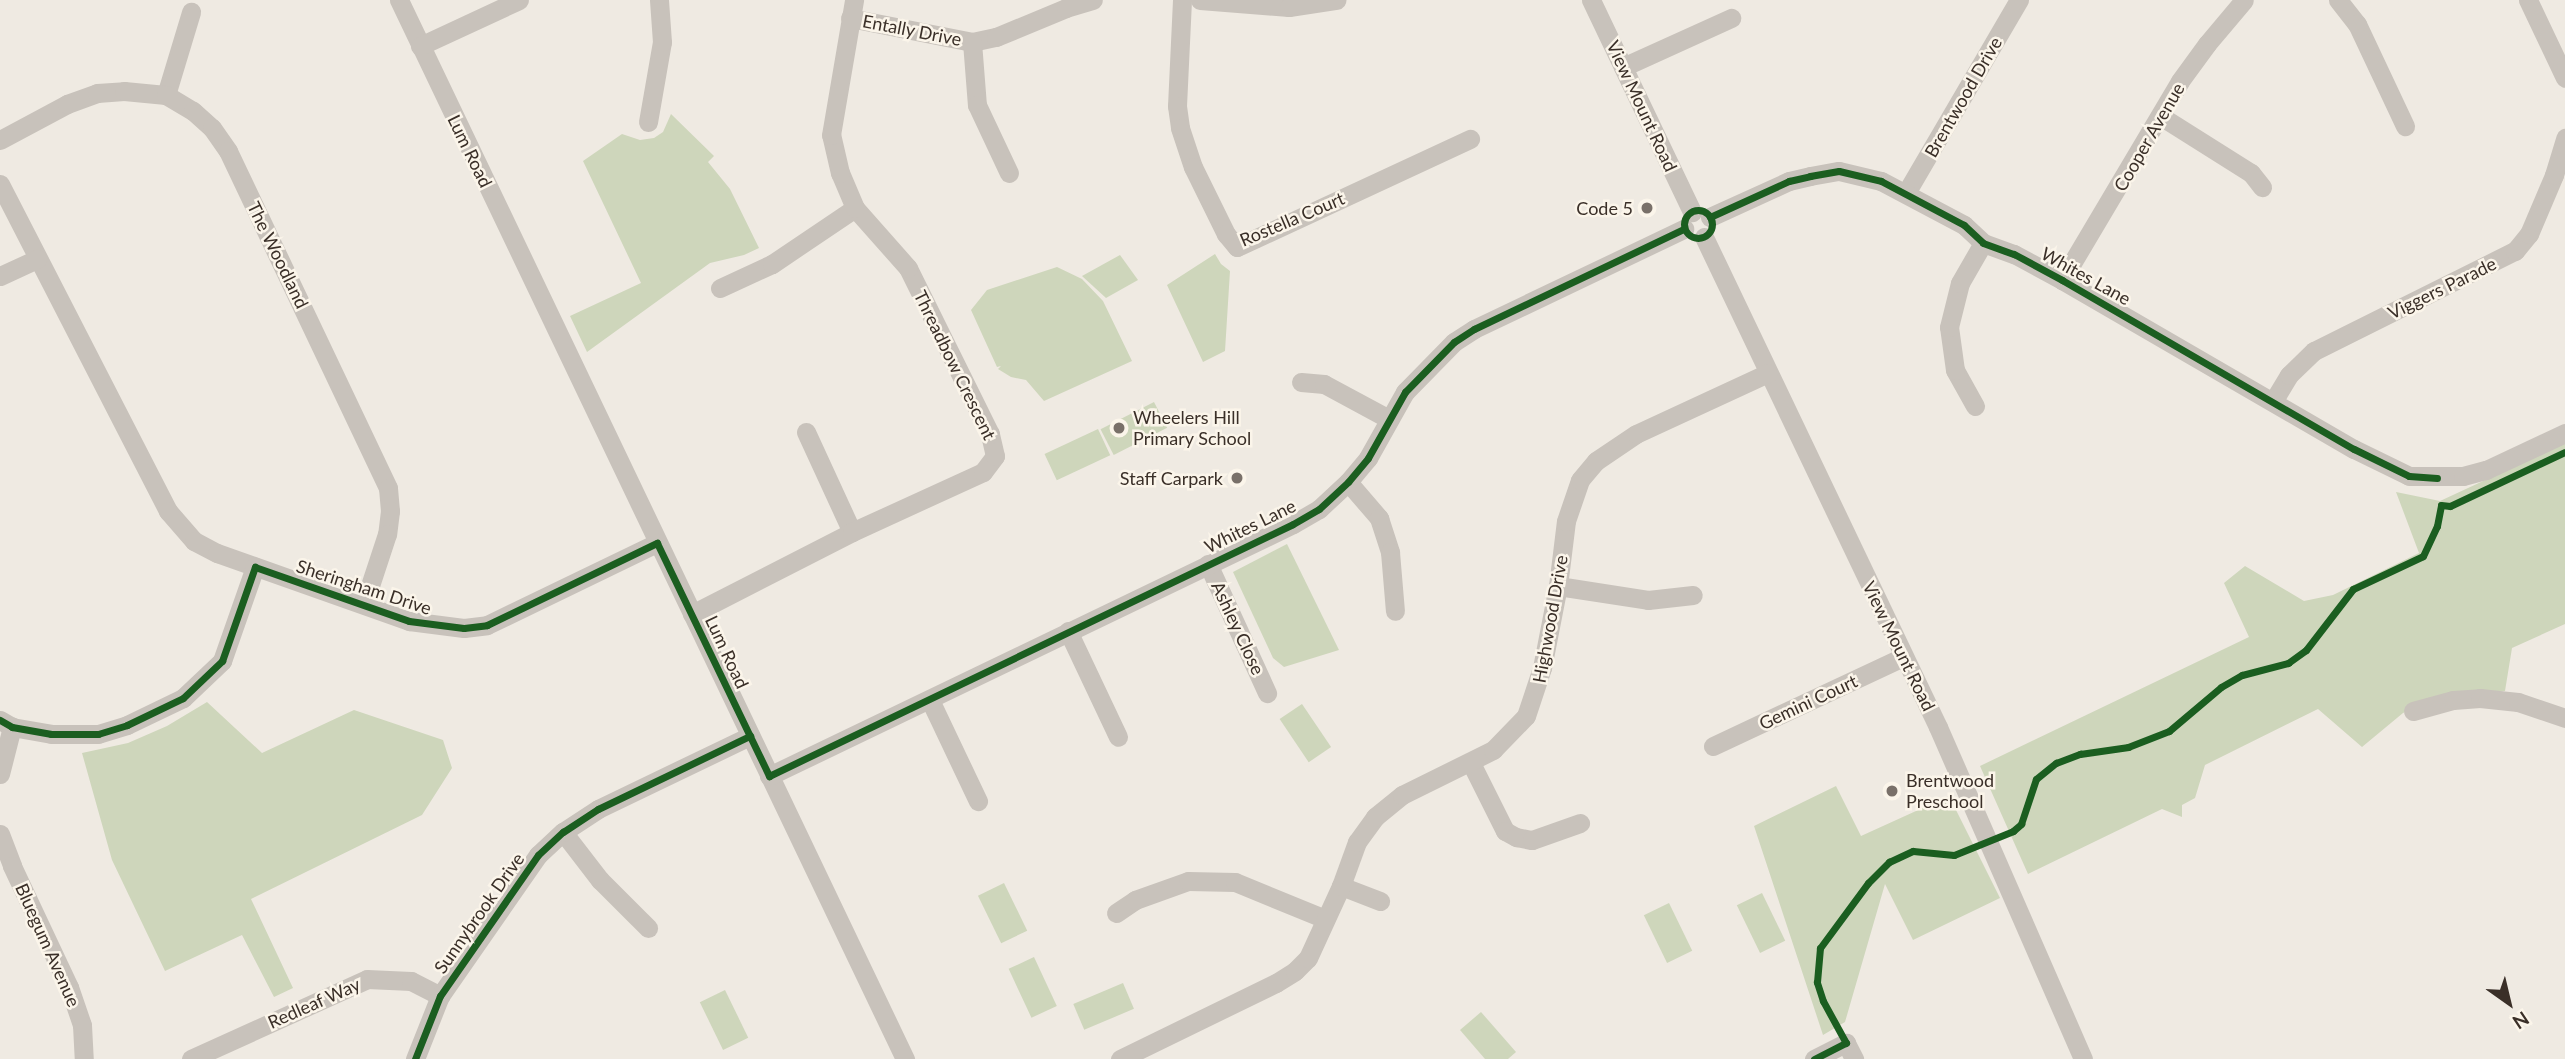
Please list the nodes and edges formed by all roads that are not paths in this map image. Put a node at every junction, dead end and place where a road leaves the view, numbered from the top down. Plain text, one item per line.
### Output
1 (399, 0) edge
2 (519, 0) edge
3 (659, 0) edge
4 (1093, 0) edge
5 (1182, 0) edge
6 (1200, 0) edge
7 (1336, 0) edge
8 (1591, 0) edge
9 (2019, 0) edge
10 (2245, 0) edge
11 (2338, 0) edge
12 (2528, 0) edge
13 (852, 9) edge
14 (191, 12) dead end
15 (1731, 18) dead end
16 (972, 42) junction
17 (419, 46) junction
18 (1623, 67) junction
19 (2565, 78) edge
20 (166, 95) junction
21 (2162, 117) junction
22 (648, 122) dead end
23 (2405, 126) dead end
24 (2565, 138) edge
25 (1470, 139) dead end
26 (0, 140) edge
27 (1009, 173) dead end
28 (2559, 178) edge
29 (0, 184) edge
30 (2262, 187) dead end
31 (1906, 193) junction
32 (855, 208) junction
33 (1696, 219) junction
34 (1983, 243) junction
35 (37, 259) junction
36 (0, 276) edge
37 (2062, 280) junction
38 (720, 288) dead end
39 (1768, 373) junction
40 (1301, 382) dead end
41 (2274, 400) junction
42 (1975, 406) dead end
43 (1390, 419) junction
44 (806, 432) dead end
45 (2565, 433) edge
46 (1348, 482) junction
47 (852, 532) junction
48 (657, 543) junction
49 (1208, 564) junction
50 (255, 568) junction
51 (1558, 586) junction
52 (1693, 595) dead end
53 (364, 604) junction
54 (1395, 611) dead end
55 (692, 614) junction
56 (1068, 631) junction
57 (1903, 657) junction
58 (1268, 693) dead end
59 (930, 700) junction
60 (2413, 711) dead end
61 (2565, 719) edge
62 (6, 723) edge
63 (750, 736) junction
64 (1118, 737) dead end
65 (1713, 746) dead end
66 (1471, 762) junction
67 (0, 774) edge
68 (769, 776) junction
69 (978, 801) dead end
70 (1580, 823) dead end
71 (563, 832) junction
72 (0, 834) edge
73 (1341, 886) junction
74 (1380, 901) dead end
75 (1116, 913) dead end
76 (1325, 919) junction
77 (648, 928) dead end
78 (440, 996) junction
79 (84, 1059) edge
80 (191, 1059) edge
81 (415, 1059) edge
82 (905, 1059) edge
83 (1120, 1059) edge
84 (1814, 1059) edge
85 (1854, 1059) edge
86 (2083, 1059) edge

1 - 17 street, Lum Road
2 - 17 street
3 - 22 street
4 - 16 street, Entally Drive
5 - 25 street, Rostella Court
6 - 7 street
8 - 18 street, View Mount Road
9 - 31 street, Brentwood Drive
10 - 21 street, Cooper Avenue
11 - 23 street
12 - 19 street
13 - 16 street, Entally Drive
13 - 32 street, Threadbow Crescent
14 - 20 street
15 - 18 street
16 - 27 street
17 - 48 street, Lum Road
18 - 33 street, View Mount Road
20 - 26 street, The Woodland
20 - 53 street, The Woodland
21 - 30 street
21 - 37 street, Cooper Avenue
24 - 28 street, Viggers Parade
28 - 41 street, Viggers Parade
29 - 35 street, Sheringham Drive
31 - 33 street, Whites Lane
31 - 34 street, Whites Lane
32 - 38 street
32 - 47 street, Threadbow Crescent
33 - 39 street, View Mount Road
33 - 43 street, Whites Lane
34 - 37 street, Whites Lane
34 - 42 street
35 - 36 street
35 - 50 street, Sheringham Drive
37 - 41 street, Whites Lane
39 - 51 street, Highwood Drive
39 - 57 street, View Mount Road
40 - 43 street
41 - 45 street, Whites Lane
43 - 46 street, Whites Lane
44 - 47 street
46 - 49 street, Whites Lane
46 - 54 street
47 - 55 street, Threadbow Crescent
48 - 53 street, Sheringham Drive
48 - 55 street, Lum Road
49 - 56 street, Whites Lane
49 - 58 street, Ashley Close
50 - 53 street, Sheringham Drive
50 - 62 street
51 - 52 street
51 - 66 street, Highwood Drive
55 - 63 street, Lum Road
56 - 59 street, Whites Lane
56 - 64 street
57 - 65 street, Gemini Court
57 - 86 street, View Mount Road
59 - 68 street, Whites Lane
59 - 69 street
60 - 61 street
62 - 67 street
63 - 68 street, Lum Road
63 - 71 street, Sunnybrook Drive
66 - 70 street
66 - 73 street, Highwood Drive
68 - 82 street, Lum Road
71 - 77 street
71 - 78 street, Sunnybrook Drive
72 - 79 street, Bluegum Avenue
73 - 74 street
73 - 76 street, Highwood Drive
75 - 76 street
76 - 83 street, Highwood Drive
78 - 80 street, Redleaf Way
78 - 81 street, Sunnybrook Drive
84 - 85 street

